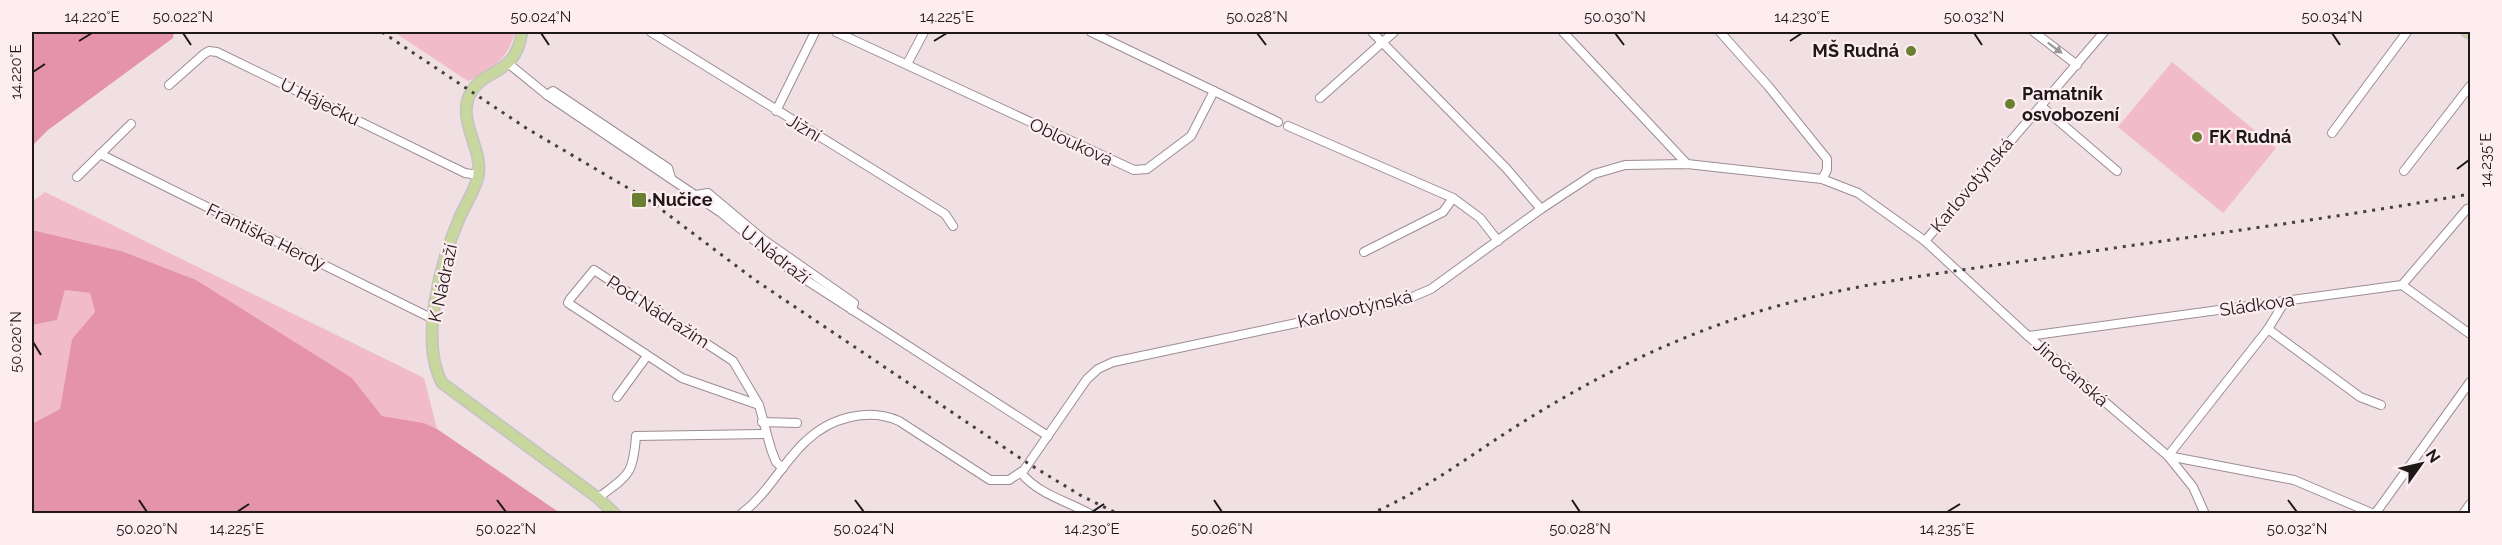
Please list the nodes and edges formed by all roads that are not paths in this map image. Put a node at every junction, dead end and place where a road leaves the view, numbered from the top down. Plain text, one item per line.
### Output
1 (522, 32) edge
2 (651, 32) edge
3 (815, 32) edge
4 (836, 32) edge
5 (924, 32) edge
6 (1091, 32) edge
7 (1372, 32) edge
8 (1394, 32) edge
9 (1563, 32) edge
10 (1720, 32) edge
11 (2034, 32) edge
12 (2104, 32) edge
13 (2408, 32) edge
14 (1384, 42) junction
15 (509, 64) junction
16 (907, 64) junction
17 (2077, 65) junction
18 (170, 85) dead end
19 (2470, 86) edge
20 (1214, 91) junction
21 (1320, 98) dead end
22 (2041, 106) junction
23 (776, 111) junction
24 (1278, 122) dead end
25 (131, 124) dead end
26 (1288, 126) dead end
27 (2331, 134) dead end
28 (100, 154) junction
29 (1687, 165) junction
30 (2117, 171) dead end
31 (2404, 171) dead end
32 (478, 175) junction
33 (77, 177) dead end
34 (1822, 179) junction
35 (1453, 198) junction
36 (1541, 208) junction
37 (2470, 208) edge
38 (953, 226) dead end
39 (1498, 241) junction
40 (1925, 241) junction
41 (1364, 252) dead end
42 (2402, 285) junction
43 (2285, 302) junction
44 (433, 319) junction
45 (2268, 329) junction
46 (2470, 334) edge
47 (2028, 336) junction
48 (646, 356) junction
49 (2470, 382) edge
50 (617, 397) dead end
51 (759, 405) junction
52 (2381, 405) dead end
53 (762, 422) junction
54 (797, 423) dead end
55 (766, 434) junction
56 (1048, 436) junction
57 (2168, 456) junction
58 (783, 468) junction
59 (1021, 473) junction
60 (598, 498) junction
61 (2470, 504) edge
62 (615, 513) edge
63 (741, 513) edge
64 (1090, 513) edge
65 (2205, 513) edge
66 (2375, 513) edge
67 (2463, 513) edge

1 - 15 main road
2 - 23 street, Jižní
3 - 23 street
4 - 16 street, Oblouková
5 - 16 street
6 - 20 street
7 - 14 street
8 - 14 street
9 - 29 street
10 - 34 street
11 -> 17 street
12 - 17 street, Karlovotýnská
13 - 27 street
14 - 21 street
14 - 36 street
15 - 32 main road, K Nádraží
15 - 56 street, U Nádraží
16 - 20 street, Oblouková
17 - 22 street, Karlovotýnská
18 - 32 street, U Háječku
19 - 31 street
20 - 24 street
22 - 30 street
22 - 40 street, Karlovotýnská
23 - 38 street, Jižní
25 - 28 street
26 - 35 street
28 - 33 street
28 - 44 street, Františka Herdy
29 - 34 street, Karlovotýnská
29 - 36 street, Karlovotýnská
32 - 44 main road, K Nádraží
34 - 40 street, Karlovotýnská
35 - 39 street
35 - 41 street
36 - 39 street, Karlovotýnská
37 - 42 street
39 - 56 street, Karlovotýnská
40 - 47 street, Jinočanská
42 - 43 street, Sládkova
42 - 46 street
43 - 45 street
43 - 47 street, Sládkova
44 - 60 main road, K Nádraží
45 - 52 street
45 - 57 street
47 - 57 street, Jinočanská
48 - 50 street
48 - 51 street, Pod Nádražím
48 - 51 street, Pod Nádražím
49 - 66 street
51 - 53 street, Pod Nádražím
53 - 54 street
53 - 55 street, Pod Nádražím
55 - 58 street, Pod Nádražím
55 - 60 street
56 - 59 street, Karlovotýnská
57 - 65 street, Jinočanská
57 - 66 street
58 - 59 street
58 - 63 street
59 - 64 street
60 - 62 main road, K Nádraží
61 - 67 street

